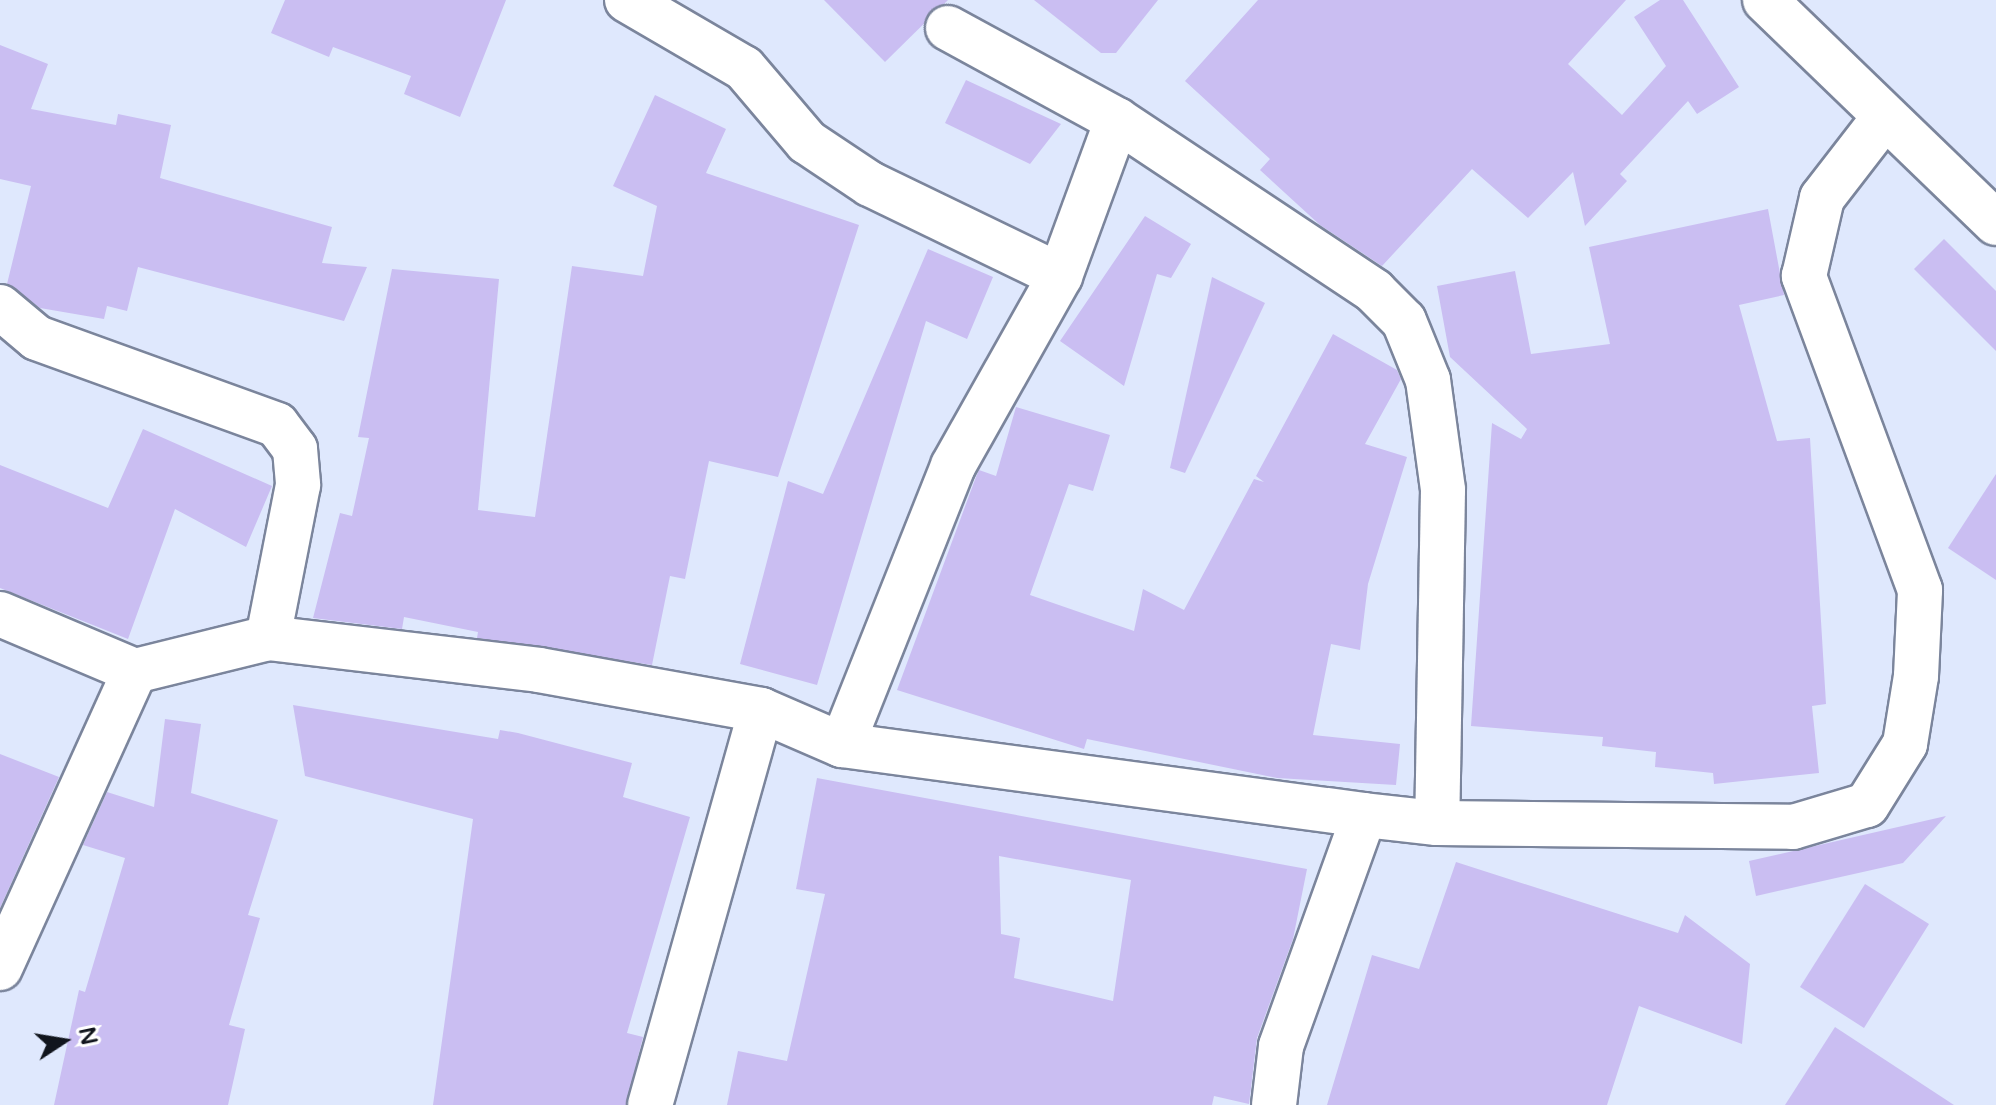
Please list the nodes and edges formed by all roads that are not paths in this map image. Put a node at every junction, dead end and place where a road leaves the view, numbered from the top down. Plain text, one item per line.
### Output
1 (627, 0) edge
2 (1765, 0) edge
3 (948, 28) dead end
4 (1883, 119) junction
5 (1117, 120) junction
6 (1996, 223) edge
7 (1060, 276) junction
8 (0, 307) edge
9 (0, 614) edge
10 (268, 638) junction
11 (135, 671) junction
12 (761, 710) junction
13 (842, 745) junction
14 (1364, 815) junction
15 (1437, 823) junction
16 (0, 968) edge
17 (650, 1105) edge
18 (1274, 1105) edge

1 - 7 street
2 - 4 street
3 - 5 street
4 - 6 street
4 - 15 street
5 - 7 street
5 - 15 street
7 - 13 street
8 - 10 street
9 - 11 street
10 - 11 street
10 - 12 street
11 - 16 street
12 - 13 street
12 - 17 street
13 - 14 street
14 - 15 street
14 - 18 street

